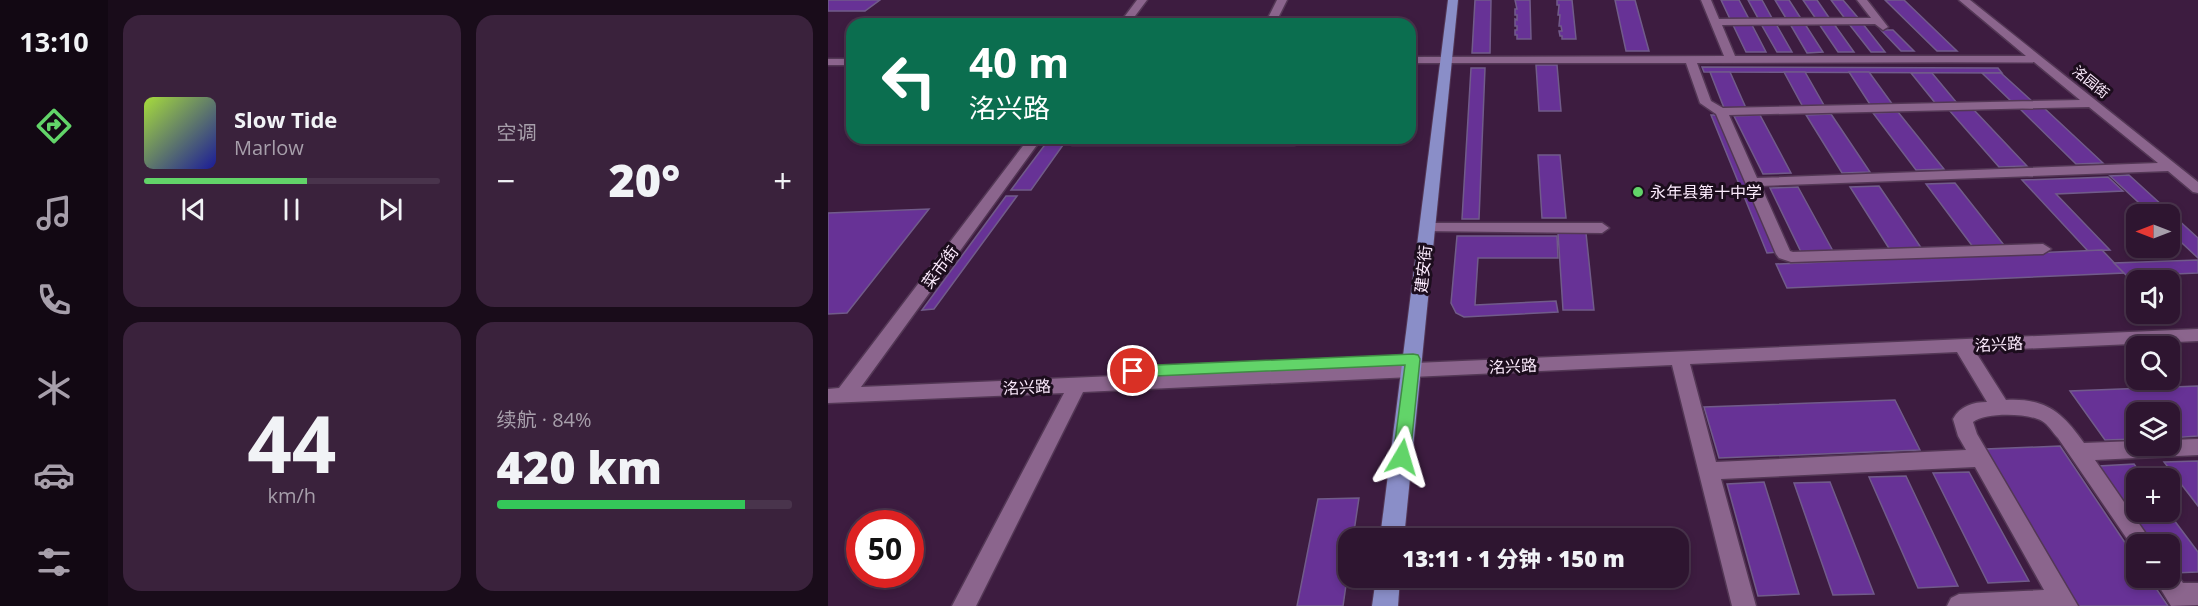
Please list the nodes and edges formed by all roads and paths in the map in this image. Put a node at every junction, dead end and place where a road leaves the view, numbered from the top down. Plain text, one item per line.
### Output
1 (1142, 0) edge
2 (1282, 0) edge
3 (1453, 0) edge
4 (1706, 0) edge
5 (1862, 0) edge
6 (1964, 0) edge
7 (1128, 18) edge
8 (1273, 18) edge
9 (1715, 22) junction
10 (1446, 59) junction
11 (2038, 59) junction
12 (1416, 60) edge
13 (1691, 61) junction
14 (1731, 61) junction
15 (828, 62) edge
16 (846, 62) edge
17 (2092, 103) junction
18 (1721, 112) junction
19 (1031, 144) edge
20 (2171, 167) junction
21 (1752, 182) junction
22 (2198, 189) edge
23 (1428, 228) junction
24 (1602, 228) dead end
25 (2043, 249) dead end
26 (2198, 324) edge
27 (2198, 335) edge
28 (1962, 346) junction
29 (1679, 358) junction
30 (1412, 365) junction
31 (828, 385) edge
32 (1077, 385) junction
33 (841, 392) edge
34 (2000, 407) junction
35 (2198, 447) edge
36 (2079, 452) junction
37 (1981, 458) junction
38 (1708, 471) junction
39 (1393, 528) edge
40 (2135, 534) edge
41 (1387, 588) edge
42 (2064, 603) edge
43 (964, 606) edge
44 (1384, 606) edge
45 (1744, 606) edge
46 (1959, 606) edge

1 - 7 street
2 - 8 street
3 - 10 main road, 建安街
4 - 9 street
5 - 9 street
6 - 11 street, 洺园街
9 - 14 street
10 - 12 street
10 - 13 street
10 - 23 main road, 建安街
11 - 14 street
11 - 17 street, 洺园街
13 - 14 street
13 - 18 street
15 - 16 street
17 - 18 street
17 - 20 street, 洺园街
18 - 21 street
19 - 33 street, 菜市街
20 - 21 street
20 - 22 street, 洺园街
21 - 25 street
23 - 24 street
23 - 30 main road, 建安街
26 - 30 street, 洺兴路
27 - 28 street, 洺兴路
28 - 29 street, 洺兴路
28 - 34 street
29 - 30 street, 洺兴路
29 - 38 street
30 - 32 street, 洺兴路
30 - 33 street, 洺兴路
30 - 39 main road, 建安街
31 - 33 street, 洺兴路
32 - 33 street, 洺兴路
32 - 43 street
34 - 36 street
34 - 37 street
35 - 36 street
36 - 40 street
37 - 38 street
37 - 42 street
38 - 45 street
41 - 44 main road
42 - 46 street

